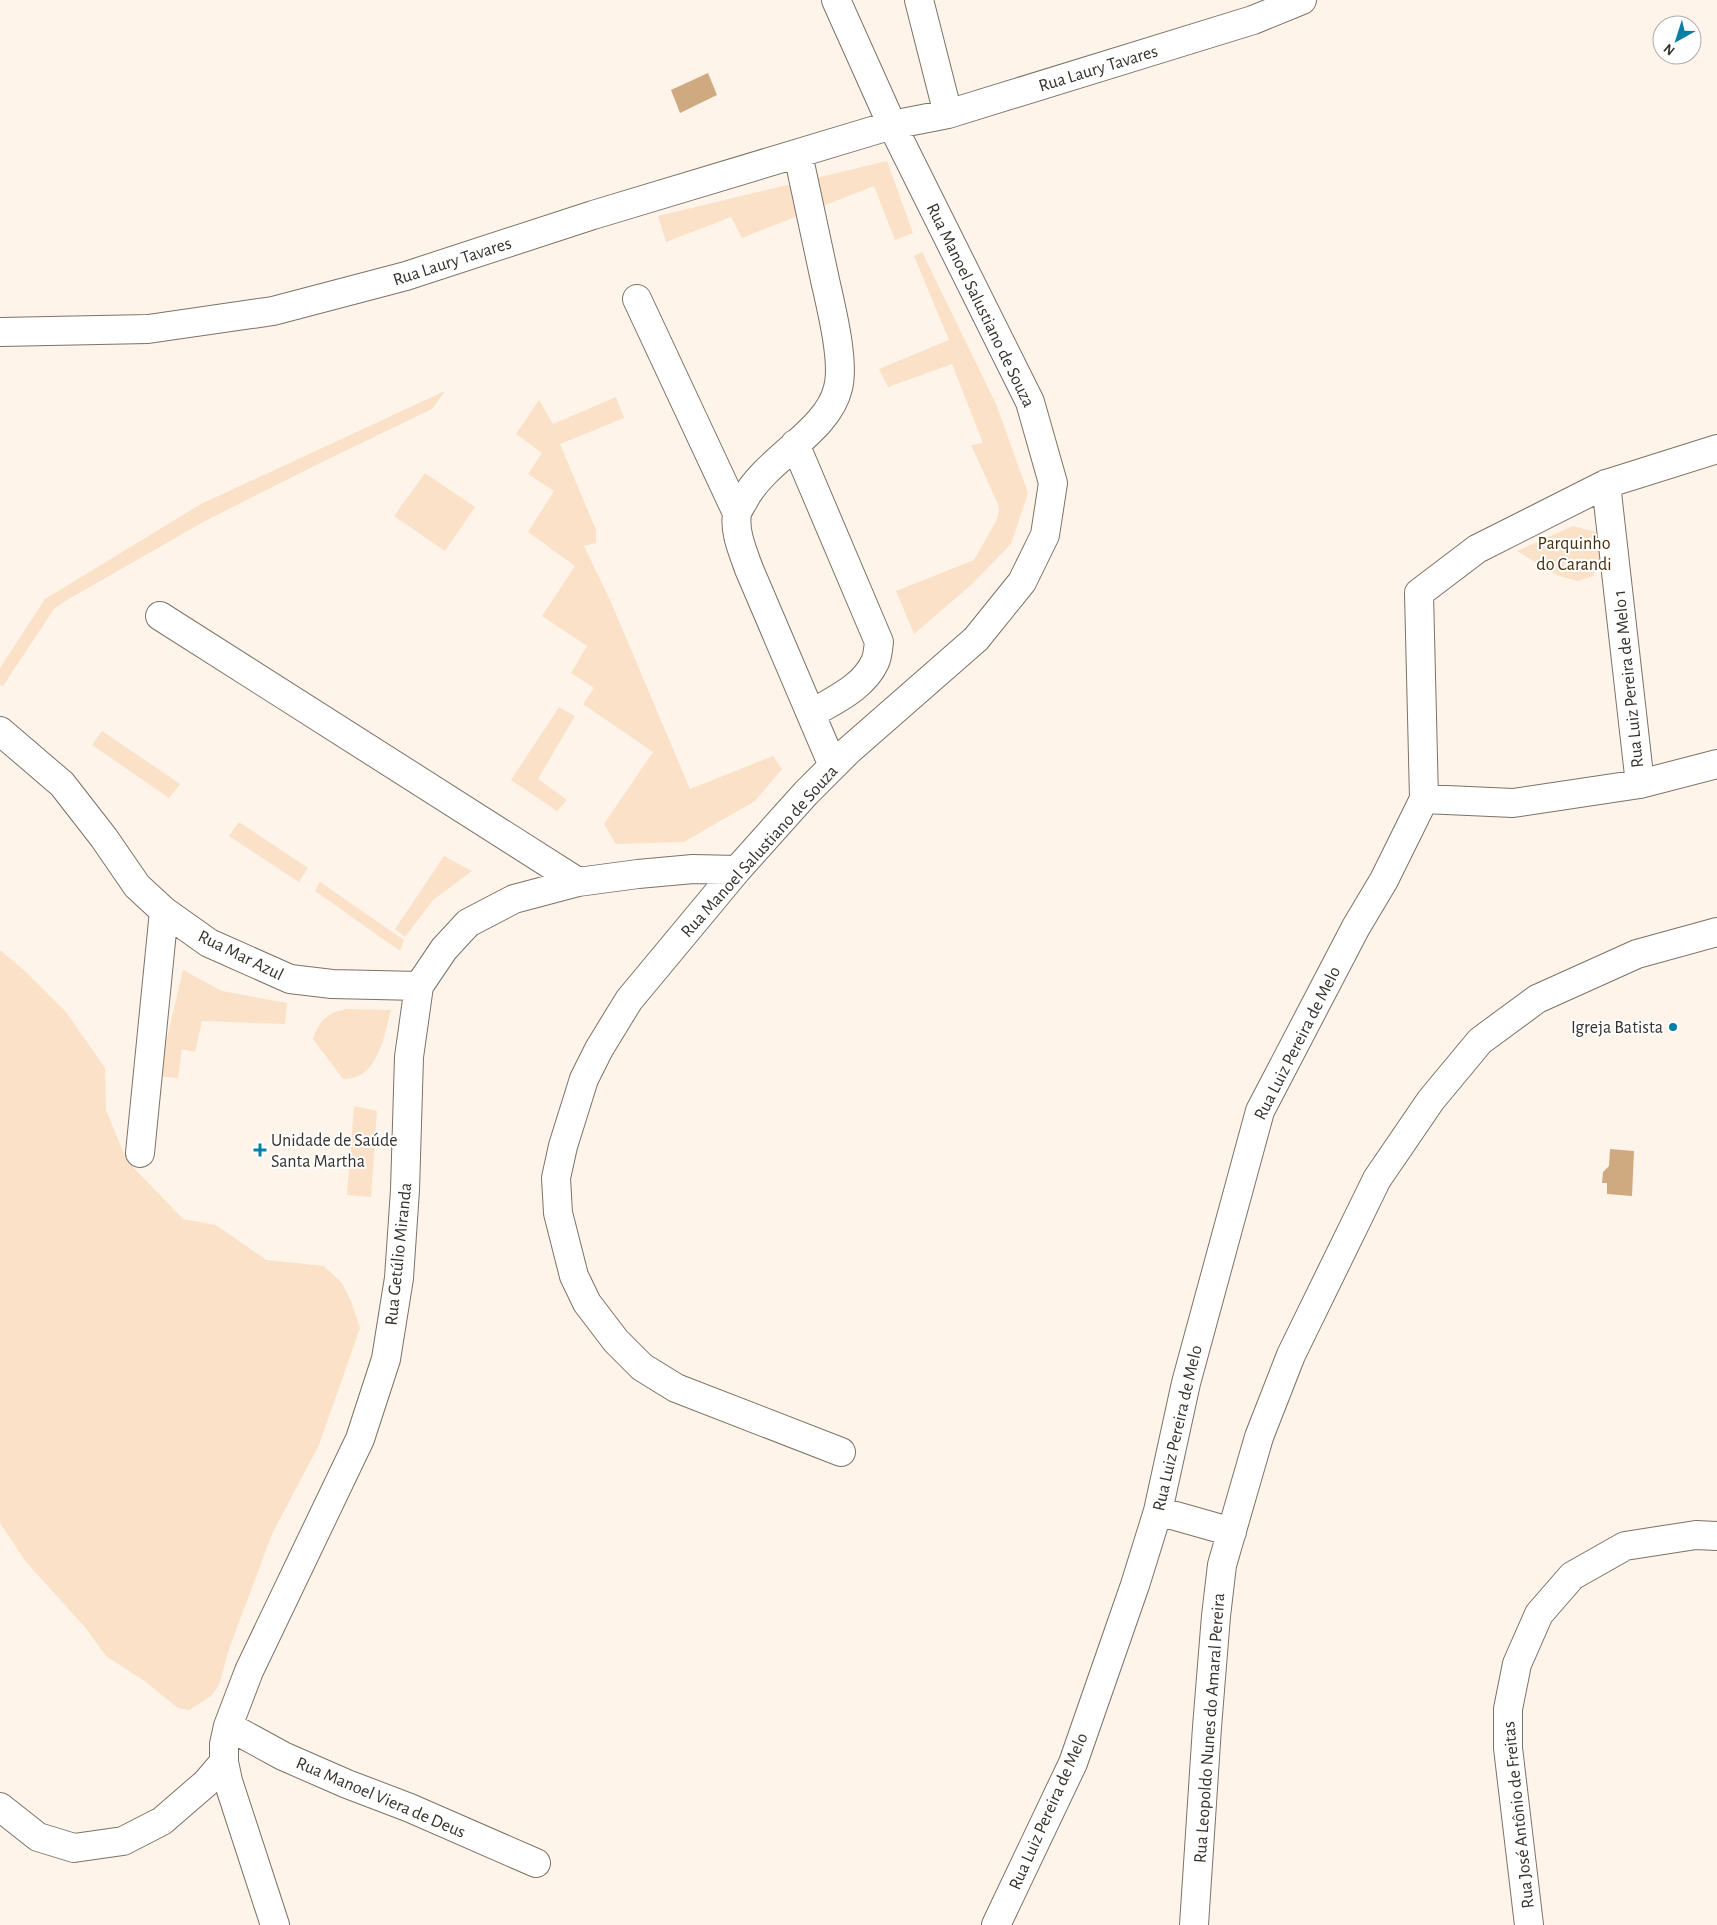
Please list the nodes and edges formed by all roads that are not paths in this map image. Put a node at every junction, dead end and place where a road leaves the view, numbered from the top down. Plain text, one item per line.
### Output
1 (836, 0) edge
2 (919, 0) edge
3 (1302, 0) edge
4 (948, 114) junction
5 (892, 125) junction
6 (798, 154) junction
7 (637, 298) dead end
8 (0, 332) edge
9 (795, 444) junction
10 (1717, 449) edge
11 (1606, 484) junction
12 (737, 513) junction
13 (160, 616) dead end
14 (811, 714) junction
15 (0, 731) edge
16 (1717, 764) edge
17 (833, 766) junction
18 (1640, 784) junction
19 (1424, 799) junction
20 (737, 870) junction
21 (578, 882) junction
22 (164, 911) junction
23 (1717, 932) edge
24 (419, 986) junction
25 (140, 1153) dead end
26 (841, 1452) dead end
27 (1158, 1511) junction
28 (1232, 1532) junction
29 (1717, 1536) edge
30 (228, 1726) junction
31 (224, 1762) junction
32 (0, 1807) edge
33 (536, 1863) dead end
34 (275, 1925) edge
35 (996, 1925) edge
36 (1194, 1925) edge
37 (1529, 1925) edge

1 - 5 street
2 - 4 street
3 - 4 street, Rua Laury Tavares
4 - 5 street, Rua Laury Tavares
5 - 6 street, Rua Laury Tavares
5 - 17 street, Rua Manoel Salustiano de Souza
6 - 8 street, Rua Laury Tavares
6 - 9 street
7 - 12 street
9 - 12 street
9 - 14 street
10 - 11 street, Rua Luiz Pereira de Melo
11 - 18 street, Rua Luiz Pereira de Melo 1
11 - 19 street, Rua Luiz Pereira de Melo
12 - 14 street
13 - 21 street
14 - 17 street
15 - 22 street, Rua Mar Azul
16 - 18 street
17 - 20 street, Rua Manoel Salustiano de Souza
18 - 19 street
19 - 27 street, Rua Luiz Pereira de Melo
20 - 21 street, Rua Getúlio Miranda
20 - 26 street, Rua Manoel Salustiano de Souza
21 - 24 street, Rua Getúlio Miranda
22 - 24 street, Rua Mar Azul
22 - 25 street
23 - 28 street, Rua Leopoldo Nunes do Amaral Pereira
24 - 30 street, Rua Getúlio Miranda
27 - 28 street
27 - 35 street, Rua Luiz Pereira de Melo
28 - 36 street, Rua Leopoldo Nunes do Amaral Pereira
29 - 37 street, Rua José Antônio de Freitas
30 - 31 street, Rua Getúlio Miranda
30 - 33 street, Rua Manoel Viera de Deus
31 - 32 street
31 - 34 street

